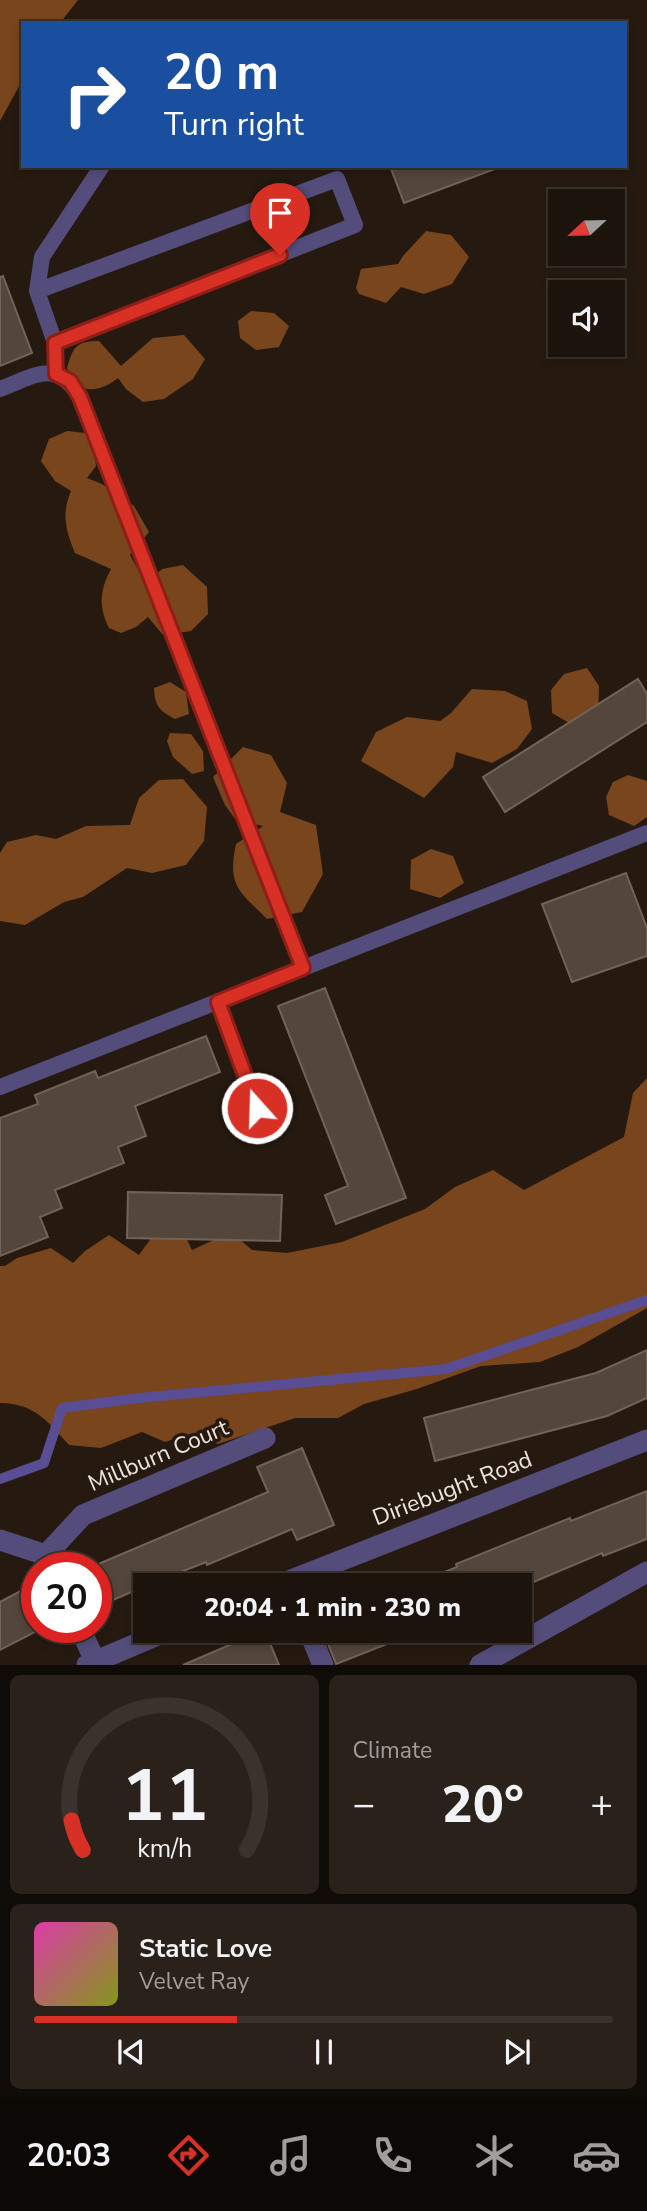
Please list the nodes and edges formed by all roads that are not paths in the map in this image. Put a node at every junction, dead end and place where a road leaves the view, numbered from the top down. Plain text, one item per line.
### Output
1 (101, 168) edge
2 (37, 291) junction
3 (55, 343) junction
4 (56, 374) junction
5 (0, 389) edge
6 (647, 834) edge
7 (303, 968) junction
8 (218, 1002) junction
9 (0, 1087) edge
10 (257, 1108) dead end
11 (265, 1438) dead end
12 (647, 1440) edge
13 (0, 1539) edge
14 (29, 1552) edge
15 (56, 1552) edge
16 (647, 1572) edge
17 (313, 1573) edge
18 (85, 1643) edge
19 (138, 1643) edge
20 (314, 1643) edge
21 (91, 1663) edge
22 (323, 1665) edge
23 (480, 1665) edge

1 - 2 lane
2 - 3 lane
2 - 3 lane
3 - 4 lane
4 - 5 lane
4 - 7 lane
6 - 7 lane
7 - 8 lane
8 - 9 lane
8 - 10 lane
11 - 15 street, Millburn Court
12 - 17 street, Diriebught Road
13 - 14 street, Millburn Court
16 - 23 street
18 - 21 street
19 - 21 street
20 - 22 street

